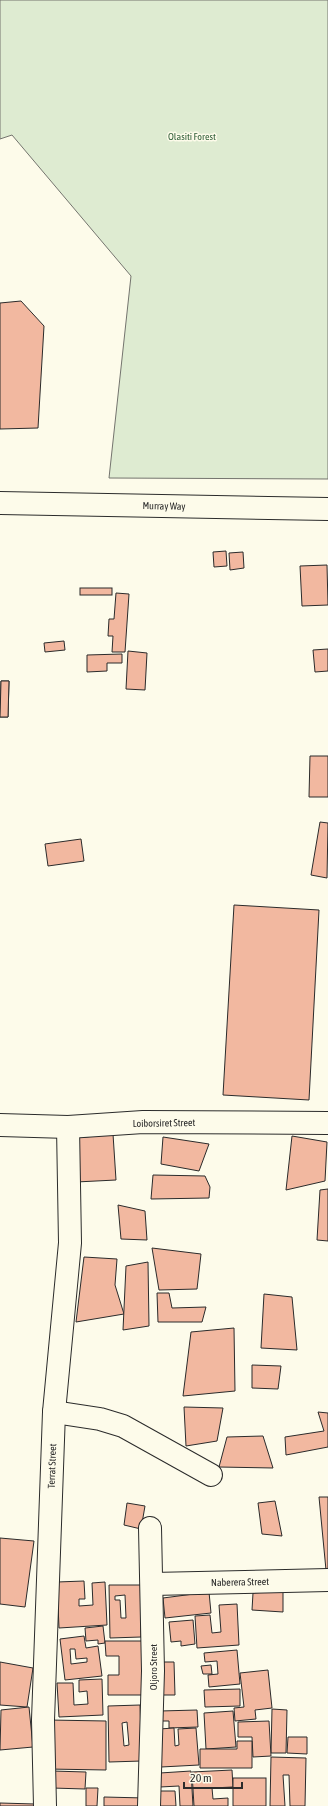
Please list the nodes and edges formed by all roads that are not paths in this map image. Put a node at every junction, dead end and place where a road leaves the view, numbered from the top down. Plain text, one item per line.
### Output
1 (0, 503) edge
2 (328, 509) edge
3 (328, 1123) edge
4 (0, 1125) edge
5 (68, 1127) junction
6 (54, 1412) junction
7 (211, 1474) dead end
8 (150, 1528) dead end
9 (328, 1580) edge
10 (152, 1584) junction
11 (44, 1806) edge
12 (149, 1806) edge

1 - 2 street, Murray Way
3 - 5 street, Loiborsiret Street
4 - 5 street, Loiborsiret Street
5 - 6 street, Terrat Street
6 - 7 street
6 - 11 street, Terrat Street
8 - 10 street, Oljoro Street
9 - 10 street, Naberera Street
10 - 12 street, Oljoro Street

